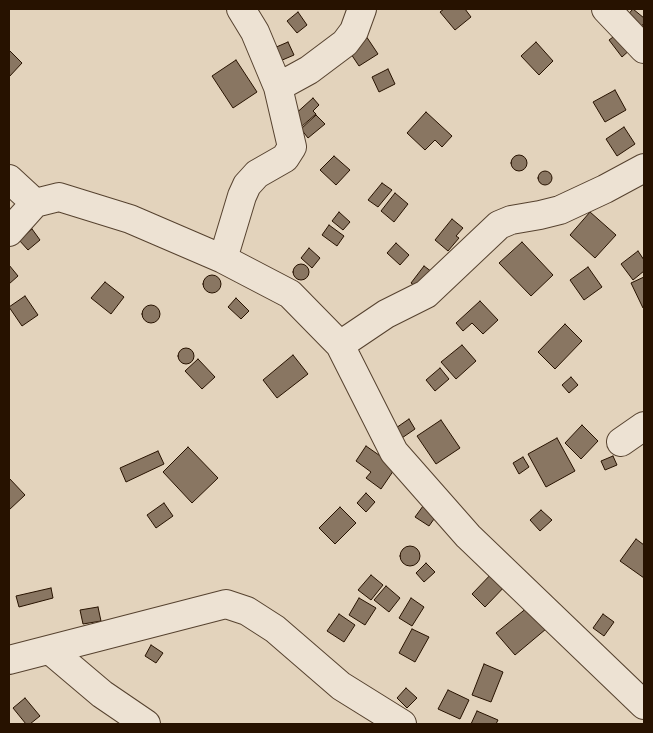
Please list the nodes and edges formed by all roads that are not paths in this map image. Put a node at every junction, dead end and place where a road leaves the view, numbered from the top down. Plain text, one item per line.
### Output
1 (241, 9) edge
2 (362, 9) edge
3 (606, 9) edge
4 (644, 49) edge
5 (278, 87) junction
6 (644, 168) edge
7 (9, 179) edge
8 (35, 203) junction
9 (9, 232) edge
10 (223, 259) junction
11 (340, 345) junction
12 (644, 426) edge
13 (621, 442) dead end
14 (50, 650) junction
15 (9, 660) edge
16 (644, 705) edge
17 (146, 724) edge
18 (402, 724) edge

1 - 5 street
2 - 5 street
3 - 4 street
5 - 10 street
6 - 11 street
7 - 8 street
8 - 9 street
8 - 10 street
10 - 11 street
11 - 16 street
12 - 13 street
14 - 15 street
14 - 17 street
14 - 18 street

